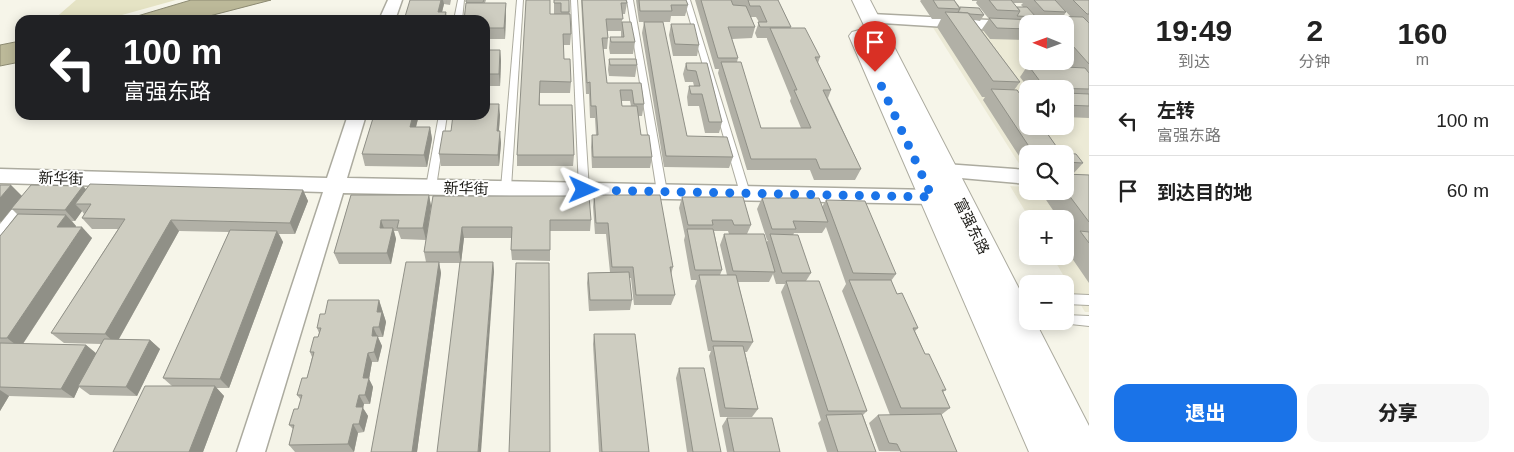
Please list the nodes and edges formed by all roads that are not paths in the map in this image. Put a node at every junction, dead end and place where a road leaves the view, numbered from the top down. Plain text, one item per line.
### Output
1 (395, 0) edge
2 (461, 0) edge
3 (520, 0) edge
4 (574, 0) edge
5 (630, 0) edge
6 (687, 0) edge
7 (842, 0) edge
8 (866, 10) edge
9 (389, 15) edge
10 (459, 15) edge
11 (1019, 26) edge
12 (354, 120) edge
13 (442, 120) edge
14 (946, 171) junction
15 (0, 176) edge
16 (1019, 176) edge
17 (36, 185) junction
18 (335, 185) junction
19 (431, 187) junction
20 (506, 188) junction
21 (584, 190) junction
22 (662, 192) junction
23 (745, 193) junction
24 (932, 197) junction
25 (0, 231) edge
26 (1074, 299) edge
27 (1089, 300) edge
28 (1019, 305) edge
29 (1074, 320) edge
30 (1089, 321) edge
31 (1030, 330) edge
32 (251, 452) edge
33 (1047, 452) edge
34 (1083, 452) edge

1 - 9 street
2 - 10 lane
3 - 20 lane
4 - 21 lane
5 - 22 lane
6 - 23 lane
7 - 24 main road, 富强东路
8 - 11 street
8 - 14 main road, 富强东路
12 - 18 street
13 - 19 lane
14 - 16 street
14 - 28 main road, 富强东路
15 - 17 street, 新华街
17 - 18 street, 新华街
17 - 25 lane
18 - 19 street, 新华街
18 - 32 street
19 - 20 street, 新华街
20 - 21 street, 新华街
21 - 22 street, 新华街
22 - 23 street, 新华街
23 - 24 street, 新华街
24 - 33 main road, 富强东路
26 - 27 lane
29 - 30 lane
31 - 34 main road, 富强东路

